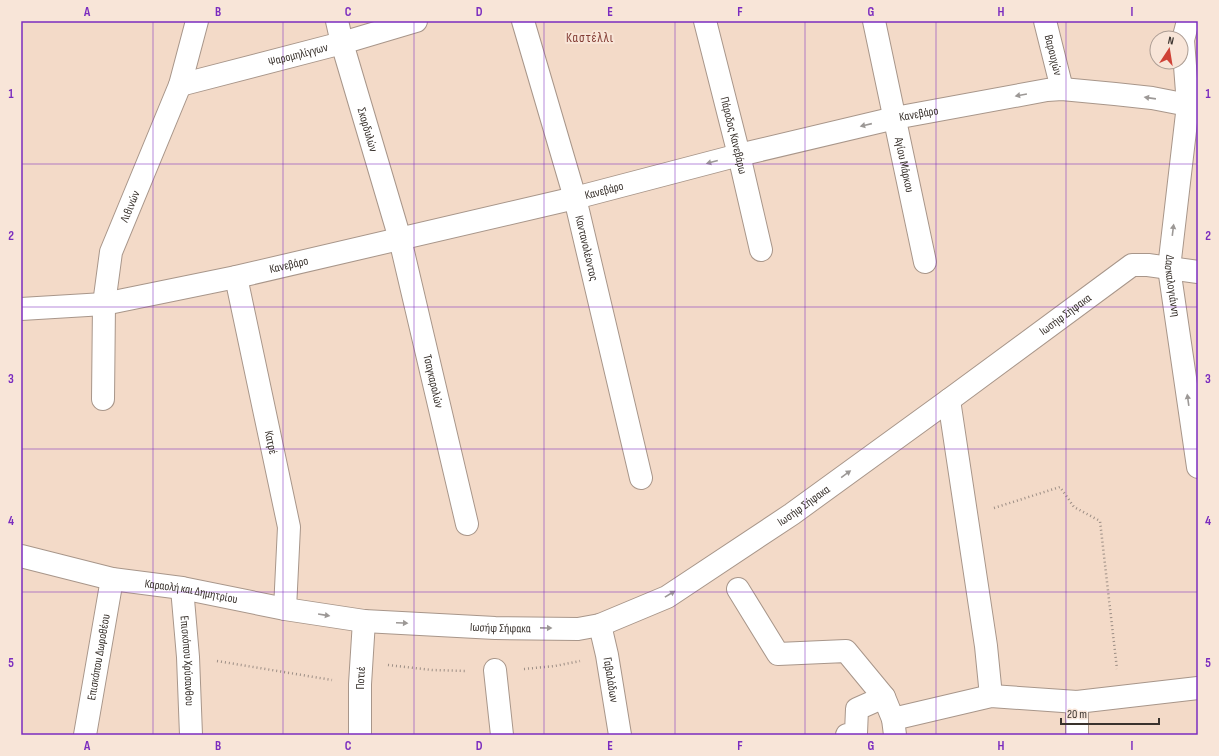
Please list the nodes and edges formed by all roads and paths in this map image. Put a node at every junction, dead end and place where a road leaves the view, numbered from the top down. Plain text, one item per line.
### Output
1 (197, 21) edge
2 (337, 21) edge
3 (416, 21) edge
4 (523, 21) edge
5 (705, 21) edge
6 (874, 21) edge
7 (1045, 21) edge
8 (1188, 21) edge
9 (342, 43) junction
10 (180, 85) junction
11 (1062, 89) junction
12 (1188, 105) junction
13 (895, 118) junction
14 (739, 155) junction
15 (575, 198) junction
16 (400, 239) junction
17 (761, 250) dead end
18 (925, 262) dead end
19 (1169, 268) junction
20 (1198, 272) edge
21 (236, 277) junction
22 (104, 304) junction
23 (21, 309) edge
24 (103, 399) dead end
25 (949, 400) junction
26 (1198, 467) edge
27 (641, 478) dead end
28 (966, 517) junction
29 (467, 524) dead end
30 (21, 556) edge
31 (112, 579) junction
32 (182, 588) junction
33 (738, 589) dead end
34 (285, 609) junction
35 (364, 621) junction
36 (600, 625) junction
37 (188, 656) junction
38 (495, 670) dead end
39 (360, 684) junction
40 (1198, 688) edge
41 (991, 696) junction
42 (884, 697) junction
43 (1120, 698) junction
44 (1077, 702) junction
45 (894, 727) edge
46 (84, 735) edge
47 (191, 735) edge
48 (360, 735) edge
49 (502, 735) edge
50 (620, 735) edge
51 (847, 735) edge
52 (1077, 735) edge

1 - 10 street, Λιθινών
2 - 9 street, Σκορδυλών
3 - 9 street, Ψαρομηλίγγων
4 - 15 street, Καντανολέοντος
5 - 14 street, Πάροδος Κανεβάρω
6 - 13 street, Αγίου Μάρκου
7 - 11 street, Βαρουχών
8 - 12 street, Δασκαλογιάννη
9 - 10 street, Ψαρομηλίγγων
9 - 16 street, Σκορδυλών
10 - 22 street, Λιθινών
12 -> 11 street, Κανεβάρο
11 -> 13 street, Κανεβάρο
19 -> 12 street, Δασκαλογιάννη
13 -> 14 street, Κανεβάρο
13 - 18 street, Αγίου Μάρκου
14 -> 15 street, Κανεβάρο
14 - 17 street, Πάροδος Κανεβάρω
15 - 16 street, Κανεβάρο
15 - 27 street, Καντανολέοντος
16 - 21 street, Κανεβάρο
16 - 29 street, Τσαγκαρολών
19 - 20 street, Ιωσήφ Σήφακα
19 - 25 street, Ιωσήφ Σήφακα
26 -> 19 street, Δασκαλογιάννη
21 - 22 street, Κανεβάρο
21 - 34 street, Κατρέ
22 - 23 street, Κανεβάρο
22 - 24 street, Λιθινών
25 - 28 street
36 -> 25 street, Ιωσήφ Σήφακα
28 - 41 street
28 - 43 path
30 - 31 street, Καραολή και Δημητρίου
31 - 32 street, Καραολή και Δημητρίου
31 - 46 street, Επισκόπου Δωροθέου
32 - 34 street, Καραολή και Δημητρίου
32 - 37 street, Επισκόπου Χρύσανθου
33 - 42 street
34 -> 35 street, Καραολή και Δημητρίου
35 -> 36 street, Ιωσήφ Σήφακα
35 - 39 street, Ποτιέ
36 - 50 street, Γαβαλάδων
37 - 39 path
37 - 47 street, Επισκόπου Χρύσανθου
38 - 49 street
39 - 48 street, Ποτιέ
40 - 43 street
41 - 44 street
41 - 45 street
42 - 45 street
42 - 51 street
43 - 44 street
44 - 52 street

